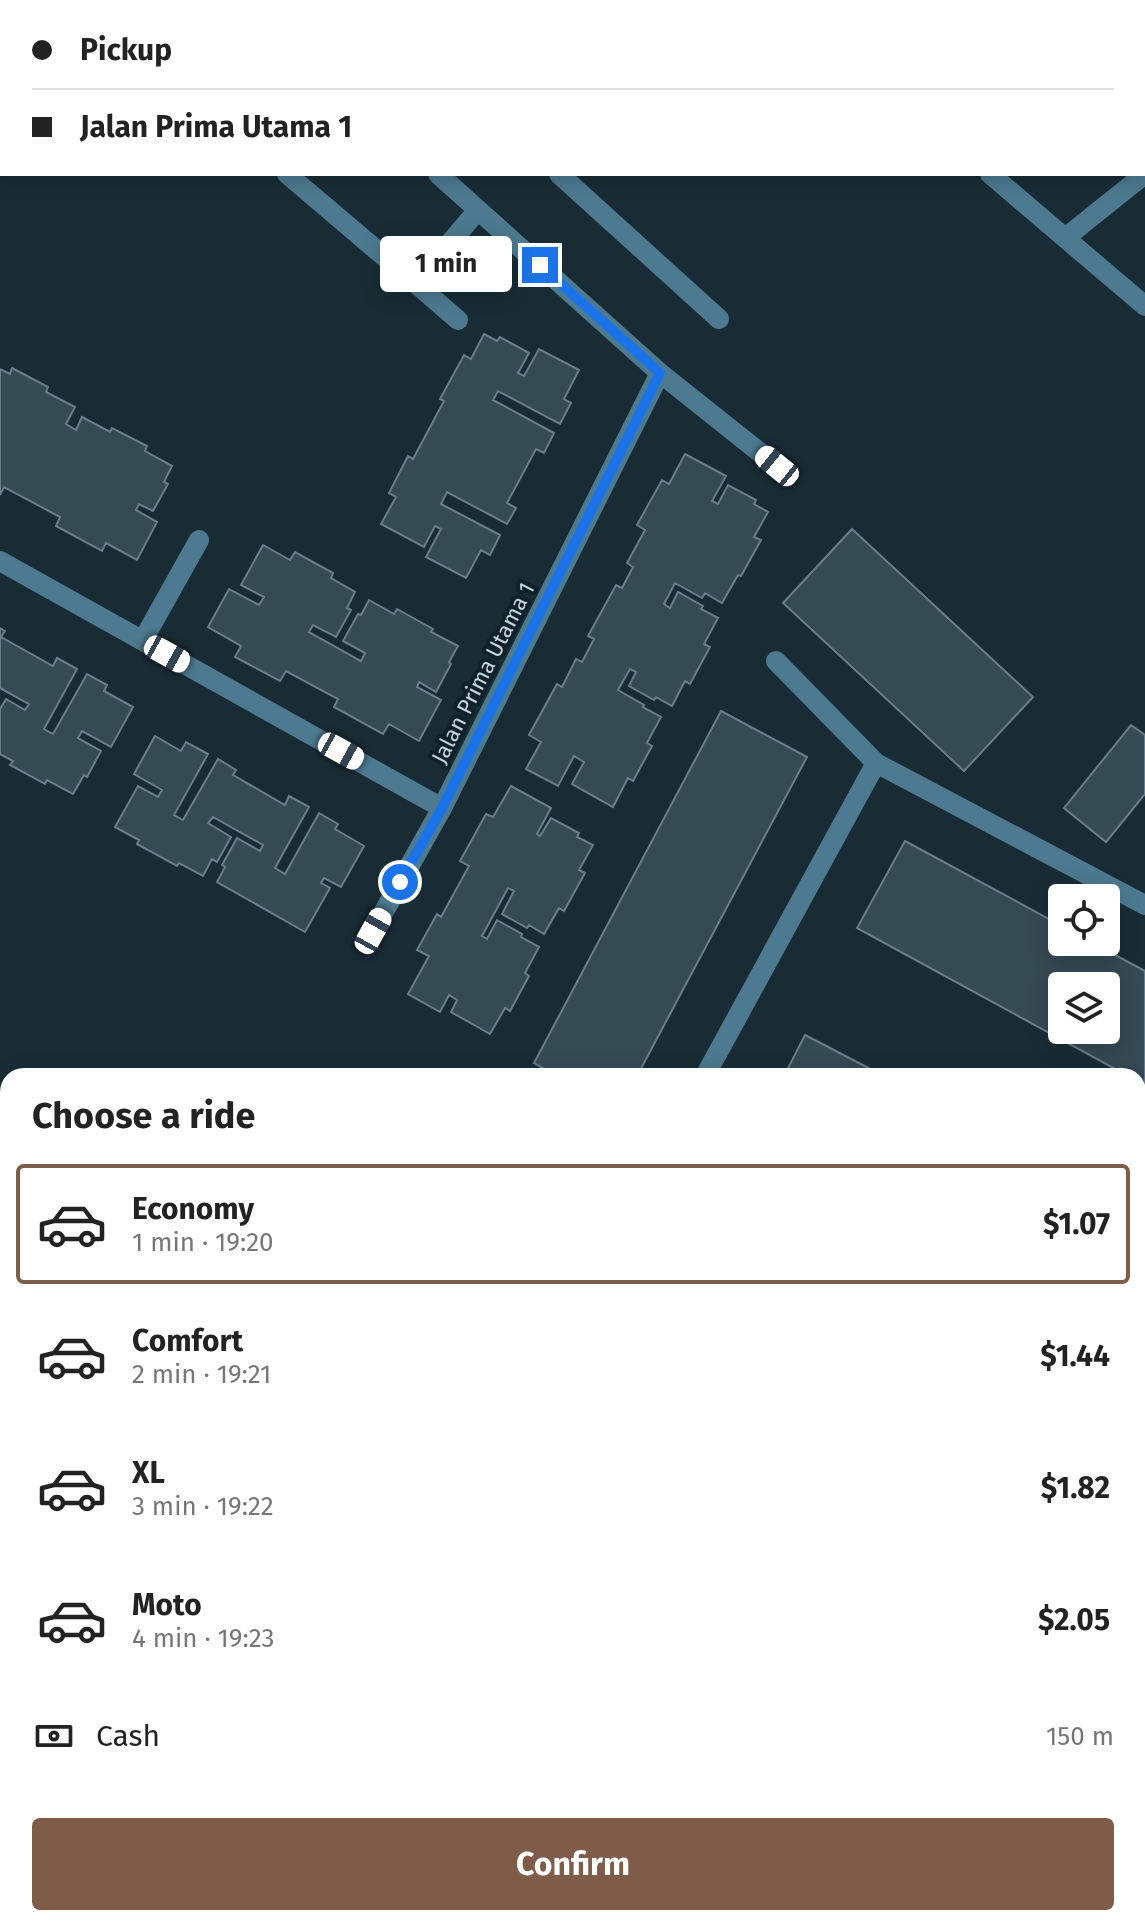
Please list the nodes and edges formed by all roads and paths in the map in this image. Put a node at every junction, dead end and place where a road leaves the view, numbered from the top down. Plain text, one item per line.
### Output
1 (289, 176) edge
2 (440, 176) edge
3 (561, 176) edge
4 (992, 176) edge
5 (1142, 176) edge
6 (478, 210) junction
7 (1065, 238) junction
8 (413, 281) junction
9 (1145, 306) edge
10 (719, 319) dead end
11 (458, 320) dead end
12 (660, 373) junction
13 (777, 466) dead end
14 (199, 540) dead end
15 (0, 561) edge
16 (143, 640) junction
17 (776, 661) dead end
18 (876, 763) junction
19 (442, 808) junction
20 (1145, 905) edge
21 (373, 931) dead end
22 (709, 1068) edge

1 - 8 street
2 - 6 street
3 - 10 street
4 - 7 street
5 - 7 street
6 - 8 street
6 - 12 street
7 - 9 street
8 - 11 street
12 - 13 street
12 - 19 street, Jalan Prima Utama 1
14 - 16 street
15 - 16 street
16 - 19 street
17 - 18 street
18 - 20 street
18 - 22 street
19 - 21 street, Jalan Prima Utama 1

